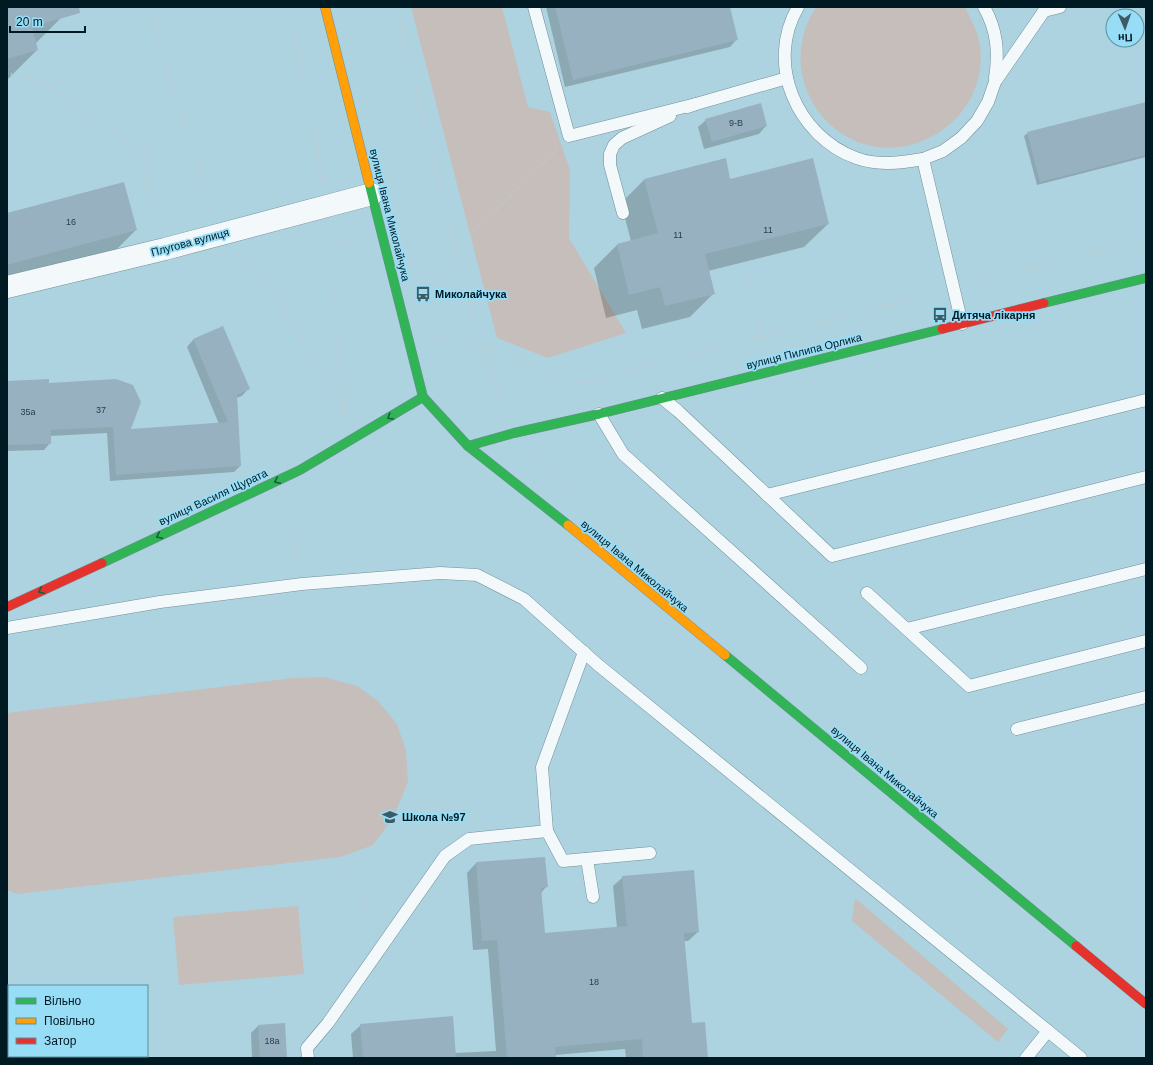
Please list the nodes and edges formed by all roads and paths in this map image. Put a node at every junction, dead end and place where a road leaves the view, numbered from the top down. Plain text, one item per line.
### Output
1 (150, 7) edge
2 (288, 7) edge
3 (325, 7) edge
4 (396, 7) edge
5 (534, 7) edge
6 (798, 7) edge
7 (984, 7) edge
8 (1060, 7) edge
9 (1044, 9) edge
10 (155, 26) junction
11 (7, 73) edge
12 (787, 78) junction
13 (995, 82) junction
14 (696, 104) junction
15 (569, 136) junction
16 (148, 156) junction
17 (923, 159) junction
18 (322, 186) dead end
19 (372, 194) junction
20 (623, 212) dead end
21 (327, 225) dead end
22 (218, 235) junction
23 (364, 237) dead end
24 (1146, 240) edge
25 (329, 246) junction
26 (164, 249) junction
27 (457, 249) junction
28 (746, 278) dead end
29 (1146, 278) edge
30 (7, 287) edge
31 (954, 289) junction
32 (423, 294) dead end
33 (962, 324) junction
34 (432, 334) dead end
35 (762, 338) junction
36 (482, 348) junction
37 (424, 397) junction
38 (662, 398) junction
39 (1146, 400) edge
40 (344, 411) junction
41 (505, 412) dead end
42 (599, 414) junction
43 (336, 423) dead end
44 (468, 446) junction
45 (526, 453) dead end
46 (546, 473) dead end
47 (1146, 477) edge
48 (767, 495) junction
49 (288, 501) dead end
50 (520, 516) dead end
51 (1146, 569) edge
52 (302, 584) junction
53 (866, 592) dead end
54 (524, 599) junction
55 (7, 607) edge
56 (7, 628) edge
57 (907, 628) junction
58 (1146, 642) edge
59 (584, 652) junction
60 (861, 668) dead end
61 (1146, 697) edge
62 (1017, 729) dead end
63 (547, 831) junction
64 (650, 853) dead end
65 (587, 858) junction
66 (342, 867) dead end
67 (593, 896) dead end
68 (381, 948) junction
69 (1146, 1004) edge
70 (1048, 1031) junction
71 (308, 1058) edge
72 (1026, 1058) edge
73 (1080, 1058) edge

1 - 10 path
2 - 18 path
3 - 19 street, вулиця Івана Миколайчука
4 - 27 path
5 - 15 lane
6 - 12 lane
7 - 13 lane
8 - 9 lane
9 - 13 lane
10 - 16 path
10 - 22 path
11 - 16 path
12 - 14 lane
12 - 17 lane
13 - 17 lane
14 - 15 lane
14 - 20 lane
15 - 27 path
16 - 26 path
17 - 31 lane
19 - 22 street, Плугова вулиця
19 - 37 street, вулиця Івана Миколайчука
21 - 25 path
22 - 26 street, Плугова вулиця
22 - 40 path
23 - 25 path
24 - 31 path
25 - 40 path
26 - 30 street, Плугова вулиця
27 - 32 path
27 - 36 path
28 - 35 path
29 - 33 street, вулиця Пилипа Орлика
31 - 33 lane
31 - 35 path
33 - 38 street, вулиця Пилипа Орлика
34 - 36 path
35 - 36 path
36 - 41 path
37 - 44 street, вулиця Івана Миколайчука
37 -> 55 street, вулиця Василя Щурата
38 - 42 street, вулиця Пилипа Орлика
38 - 48 lane
39 - 48 lane
40 - 43 path
42 - 44 street, вулиця Пилипа Орлика
42 - 60 lane
44 - 69 street, вулиця Івана Миколайчука
45 - 46 path
47 - 48 lane
49 - 52 path
50 - 54 path
51 - 57 lane
52 - 54 lane
52 - 56 lane
53 - 57 lane
54 - 59 lane
57 - 58 lane
59 - 63 lane
59 - 70 lane
61 - 62 lane
63 - 65 lane
63 - 68 lane
64 - 65 lane
65 - 67 lane
66 - 68 path
68 - 71 lane
70 - 72 lane
70 - 73 lane

